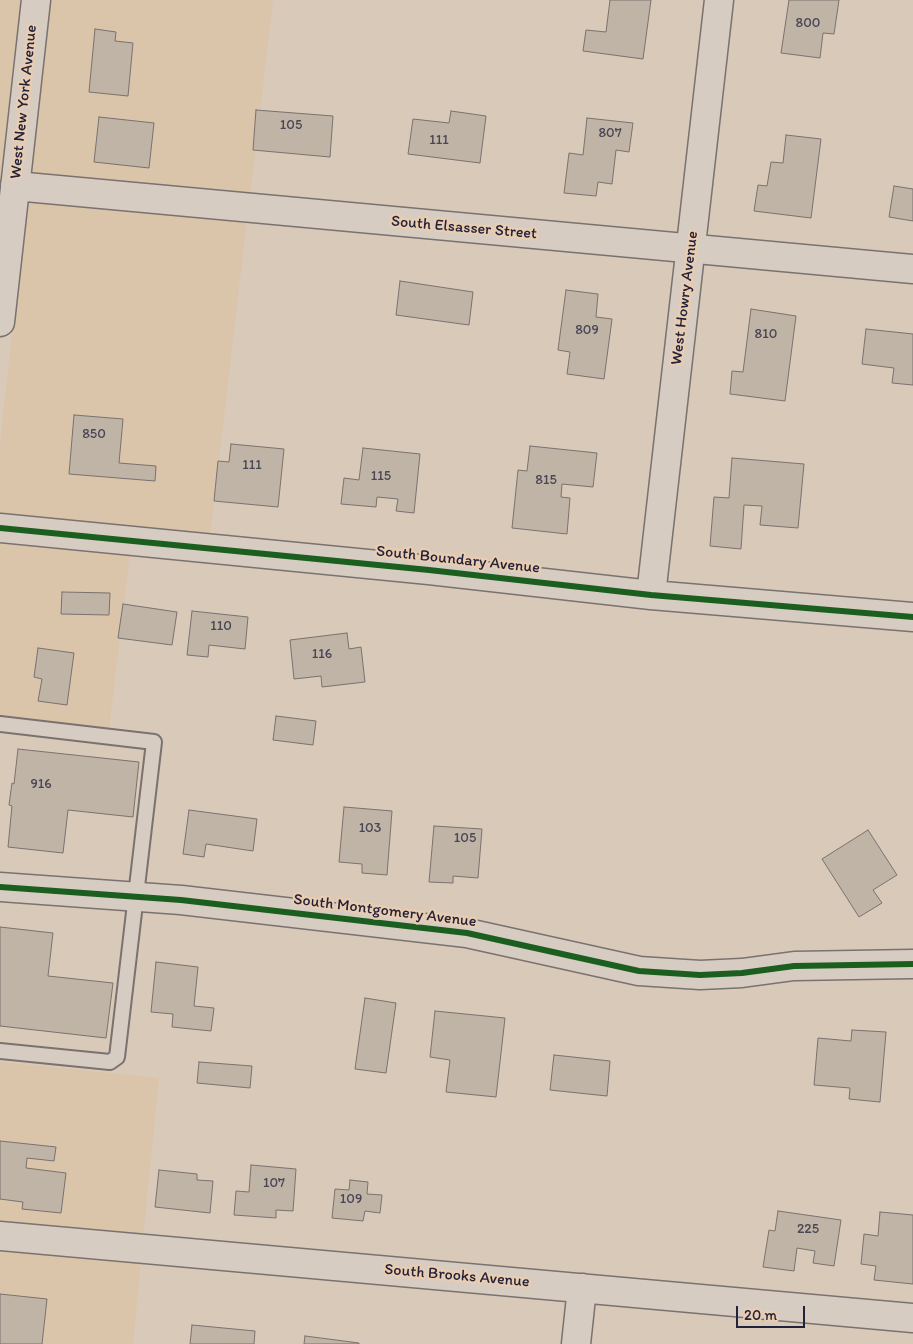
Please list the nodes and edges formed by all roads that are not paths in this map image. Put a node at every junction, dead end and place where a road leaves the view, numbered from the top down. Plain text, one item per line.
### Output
1 (36, 0) edge
2 (719, 0) edge
3 (10, 183) edge
4 (690, 249) junction
5 (913, 269) edge
6 (0, 322) edge
7 (0, 528) edge
8 (651, 595) junction
9 (913, 617) edge
10 (0, 724) edge
11 (0, 887) edge
12 (136, 897) junction
13 (913, 964) edge
14 (0, 1051) edge
15 (0, 1236) edge
16 (582, 1288) junction
17 (913, 1318) edge
18 (576, 1344) edge

1 - 3 street, West New York Avenue
2 - 4 street, West Howry Avenue
3 - 4 street, South Elsasser Street
3 - 6 street, West New York Avenue
4 - 5 street, South Elsasser Street
4 - 8 street, West Howry Avenue
7 - 8 street, South Boundary Avenue
8 - 9 street, South Boundary Avenue
10 - 12 lane
11 - 12 street, South Montgomery Avenue
12 - 13 street, South Montgomery Avenue
12 - 14 lane
15 - 16 street, South Brooks Avenue
16 - 17 street, South Brooks Avenue
16 - 18 street

